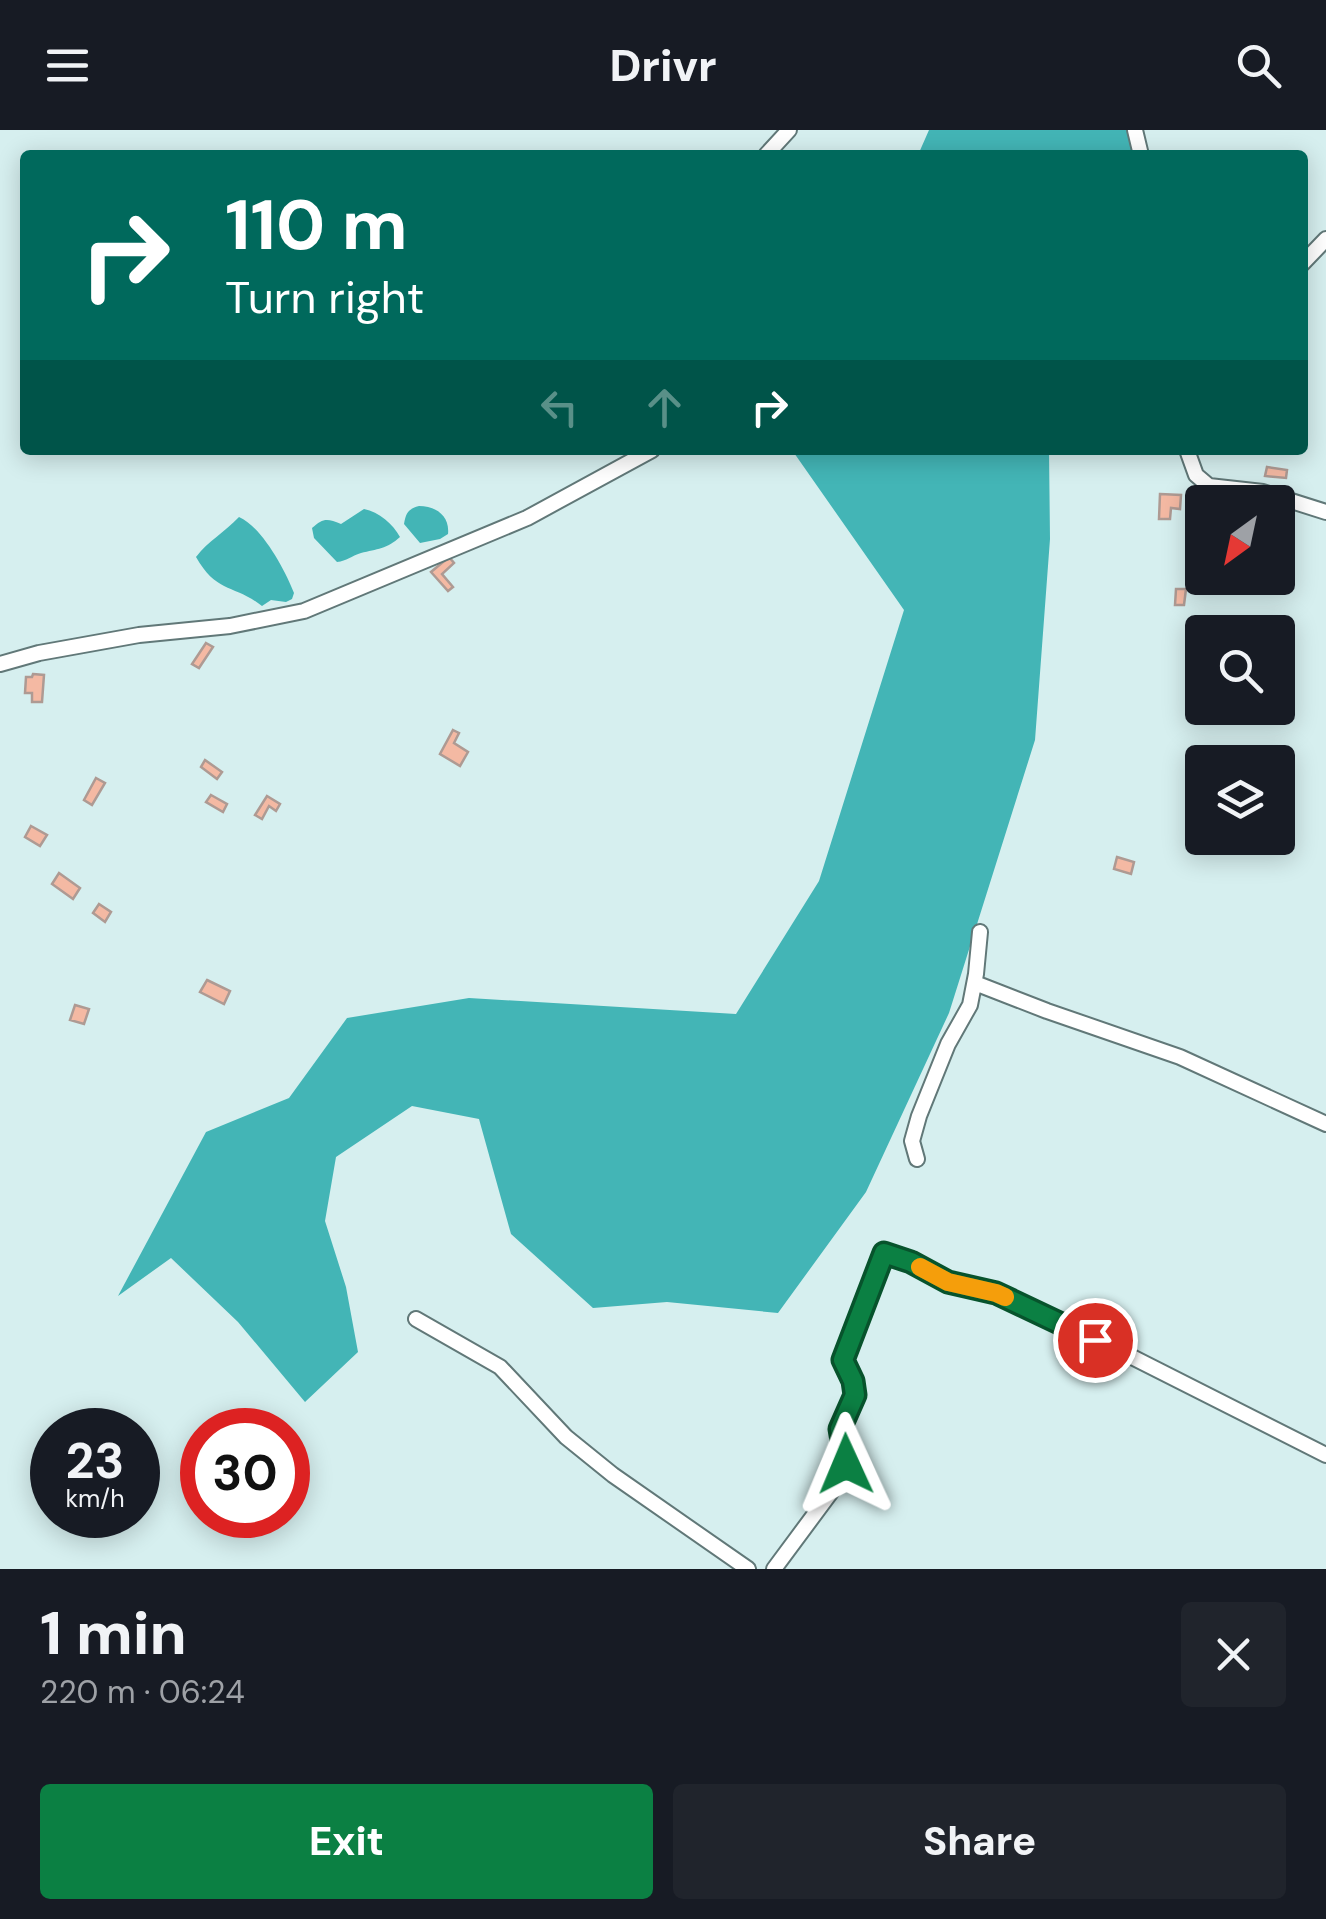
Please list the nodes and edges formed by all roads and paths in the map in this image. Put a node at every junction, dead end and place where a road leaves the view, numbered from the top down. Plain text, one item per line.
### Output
1 (789, 130) edge
2 (771, 150) edge
3 (1326, 239) edge
4 (1308, 258) edge
5 (643, 455) edge
6 (1189, 455) edge
7 (1326, 512) edge
8 (0, 664) edge
9 (980, 932) dead end
10 (975, 983) junction
11 (1326, 1124) edge
12 (916, 1159) dead end
13 (416, 1319) dead end
14 (1326, 1455) edge
15 (748, 1569) edge
16 (774, 1569) edge

1 - 2 street
3 - 4 street
5 - 8 street
6 - 7 street
9 - 10 street
10 - 11 street
10 - 12 street
13 - 15 street
14 - 16 street

